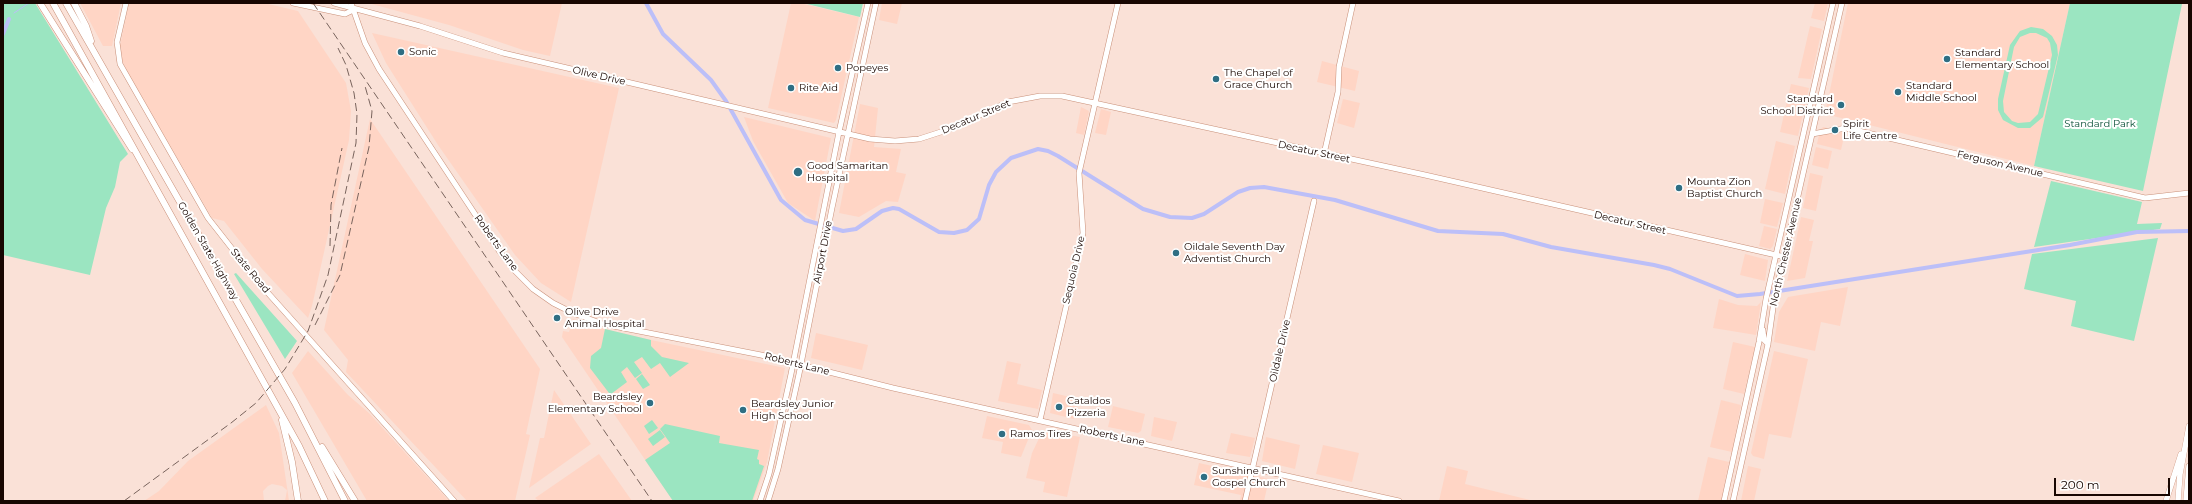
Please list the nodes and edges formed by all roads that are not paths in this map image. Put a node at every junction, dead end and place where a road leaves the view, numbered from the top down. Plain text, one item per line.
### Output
1 (40, 3) edge
2 (53, 3) edge
3 (66, 3) edge
4 (74, 3) edge
5 (126, 3) edge
6 (292, 3) edge
7 (334, 3) edge
8 (351, 3) edge
9 (868, 3) edge
10 (876, 3) edge
11 (1118, 3) edge
12 (1353, 3) edge
13 (1833, 3) edge
14 (1842, 3) edge
15 (353, 10) junction
16 (94, 50) junction
17 (1096, 103) junction
18 (839, 132) junction
19 (847, 134) junction
20 (1812, 134) junction
21 (1324, 154) junction
22 (140, 158) junction
23 (1791, 191) junction
24 (2189, 194) edge
25 (1314, 201) dead end
26 (1795, 211) junction
27 (1776, 255) junction
28 (1785, 257) junction
29 (1762, 325) junction
30 (1759, 342) junction
31 (1768, 344) junction
32 (1764, 361) junction
33 (793, 364) junction
34 (801, 366) junction
35 (295, 403) junction
36 (280, 413) junction
37 (1040, 420) junction
38 (2189, 426) edge
39 (2186, 440) junction
40 (2189, 466) edge
41 (1253, 467) junction
42 (298, 501) edge
43 (325, 501) edge
44 (345, 501) edge
45 (355, 501) edge
46 (454, 501) edge
47 (760, 501) edge
48 (768, 501) edge
49 (1245, 501) edge
50 (1399, 501) edge
51 (1726, 501) edge
52 (1733, 501) edge
53 (2166, 501) edge
54 (2178, 501) edge
55 (2186, 501) edge

1 - 22 highway
2 - 22 highway, Golden State Highway
3 - 16 highway, Golden State Highway
4 - 16 highway
5 - 46 main road, State Road
6 - 15 main road, Olive Drive
7 - 15 main road, Olive Drive
8 - 15 main road, Roberts Lane
9 - 18 main road, Airport Drive
10 - 19 main road, Airport Drive
11 - 17 main road, Sequoia Drive
12 - 21 main road
13 - 23 main road, North Chester Avenue
14 - 20 main road, North Chester Avenue
15 - 18 main road, Olive Drive
15 - 33 main road, Roberts Lane
16 - 35 highway, Golden State Highway
17 - 19 main road, Decatur Street
17 - 21 main road, Decatur Street
17 - 37 main road, Sequoia Drive
18 - 19 main road, Olive Drive
18 - 33 main road, Airport Drive
19 - 34 main road, Airport Drive
20 - 24 main road, Ferguson Avenue
20 - 26 main road, North Chester Avenue
21 - 27 main road, Decatur Street
22 - 36 highway, Golden State Highway
23 - 26 main road
23 - 27 main road, North Chester Avenue
25 - 41 main road, Oildale Drive
26 - 28 main road, North Chester Avenue
27 - 28 main road, Decatur Street
27 - 29 main road, North Chester Avenue
28 - 31 main road, North Chester Avenue
29 - 30 main road, North Chester Avenue
29 - 31 main road
30 - 32 main road
30 - 51 main road, North Chester Avenue
31 - 32 main road, North Chester Avenue
32 - 52 main road, North Chester Avenue
33 - 34 main road, Roberts Lane
33 - 47 main road, Airport Drive
34 - 37 main road, Roberts Lane
34 - 48 main road, Airport Drive
35 - 44 highway, Golden State Highway
35 - 45 highway
36 - 42 highway
36 - 43 highway, Golden State Highway
37 - 41 main road, Roberts Lane
38 - 39 main road
39 - 53 main road
39 - 54 main road
40 - 55 main road
41 - 49 main road, Oildale Drive
41 - 50 main road, Roberts Lane

